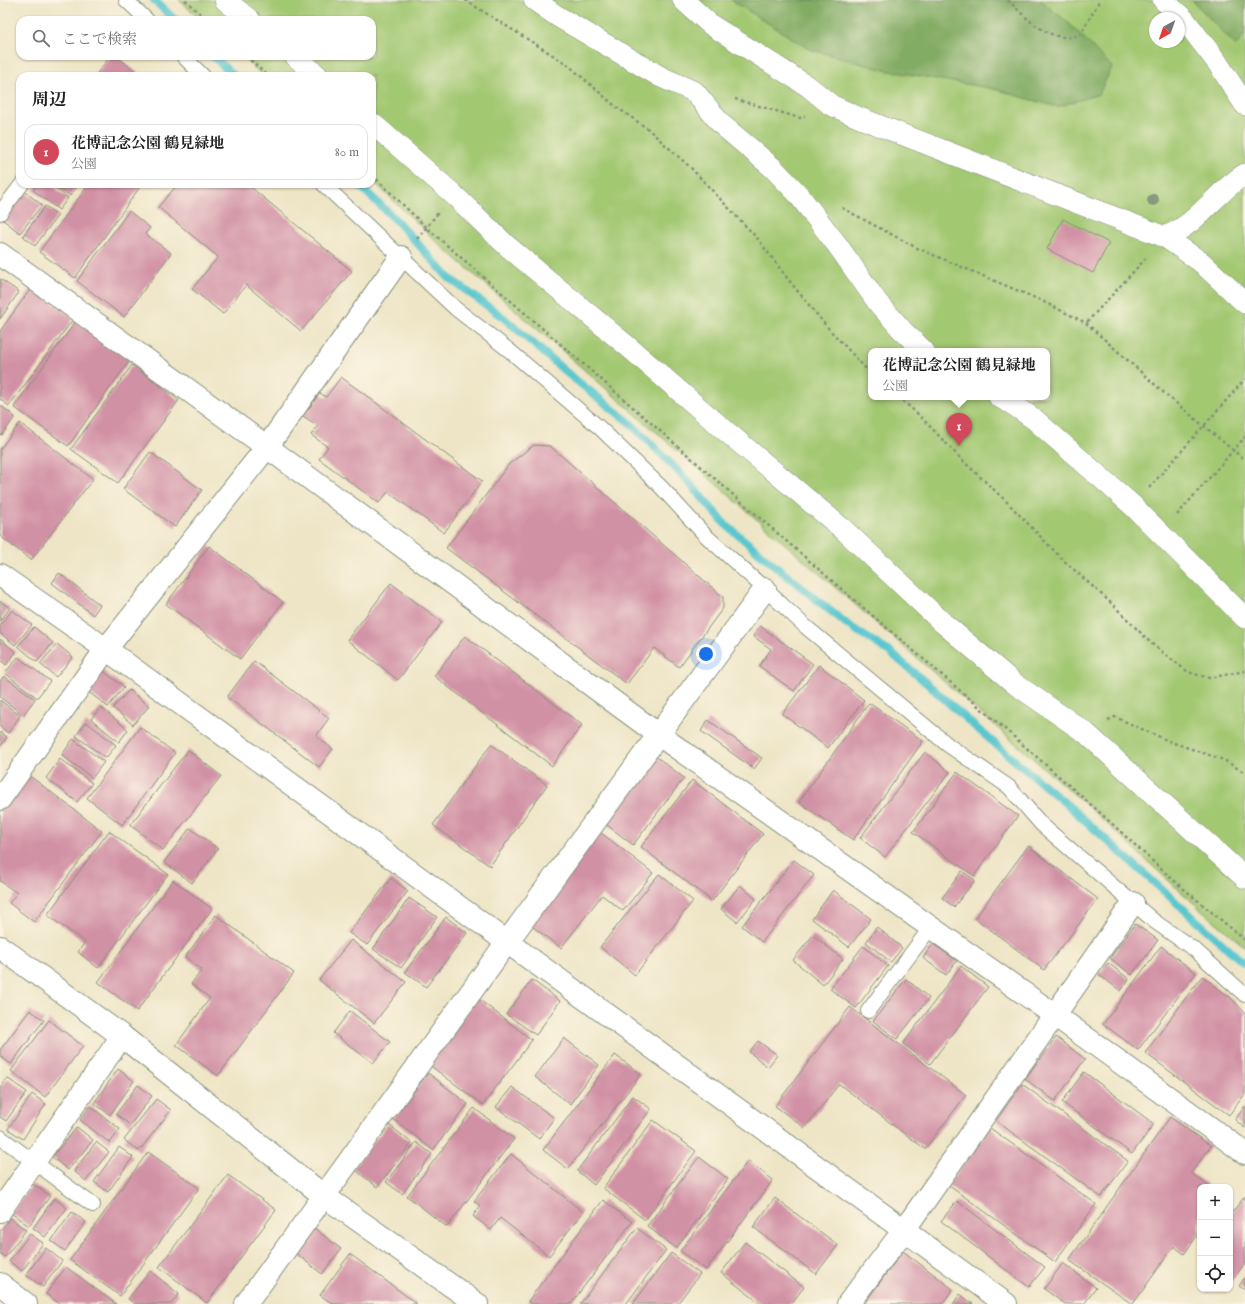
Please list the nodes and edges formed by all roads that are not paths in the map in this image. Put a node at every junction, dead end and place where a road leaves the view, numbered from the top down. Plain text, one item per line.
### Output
1 (126, 0) edge
2 (225, 0) edge
3 (534, 0) edge
4 (683, 0) edge
5 (1164, 0) edge
6 (143, 16) edge
7 (245, 16) edge
8 (187, 60) edge
9 (300, 60) edge
10 (199, 72) edge
11 (313, 72) edge
12 (1245, 105) edge
13 (376, 127) edge
14 (1245, 174) edge
15 (19, 188) edge
16 (327, 188) edge
17 (0, 213) edge
18 (1165, 238) junction
19 (0, 254) edge
20 (401, 257) junction
21 (1245, 303) edge
22 (921, 348) edge
23 (1005, 400) edge
24 (267, 447) junction
25 (0, 575) edge
26 (765, 589) junction
27 (1245, 618) edge
28 (106, 649) junction
29 (659, 735) junction
30 (0, 799) edge
31 (1245, 878) edge
32 (1133, 903) junction
33 (931, 927) junction
34 (507, 942) junction
35 (0, 947) edge
36 (1245, 995) edge
37 (868, 1010) dead end
38 (1056, 1016) junction
39 (122, 1036) junction
40 (0, 1137) edge
41 (1245, 1153) edge
42 (34, 1162) junction
43 (324, 1196) junction
44 (93, 1205) dead end
45 (0, 1211) edge
46 (904, 1230) junction
47 (0, 1284) edge
48 (26, 1304) edge
49 (246, 1304) edge
50 (477, 1304) edge
51 (848, 1304) edge
52 (1006, 1304) edge

1 - 6 lane
2 - 7 street
3 - 22 street
4 - 18 street
5 - 12 street
8 - 10 lane
9 - 11 street
13 - 31 street
14 - 18 street
15 - 17 lane
16 - 20 lane
18 - 21 street
19 - 24 street
20 - 24 street
20 - 26 lane
23 - 27 street
24 - 28 street
24 - 29 street
25 - 28 street
26 - 29 street
26 - 32 lane
28 - 30 street
28 - 34 street
29 - 33 street
29 - 34 street
32 - 36 lane
32 - 38 street
33 - 37 lane
33 - 38 street
34 - 43 street
34 - 46 street
35 - 39 street
38 - 41 street
38 - 46 street
39 - 42 street
39 - 43 street
40 - 42 lane
42 - 44 lane
42 - 45 street
43 - 49 street
43 - 50 street
46 - 51 street
46 - 52 street
47 - 48 street

